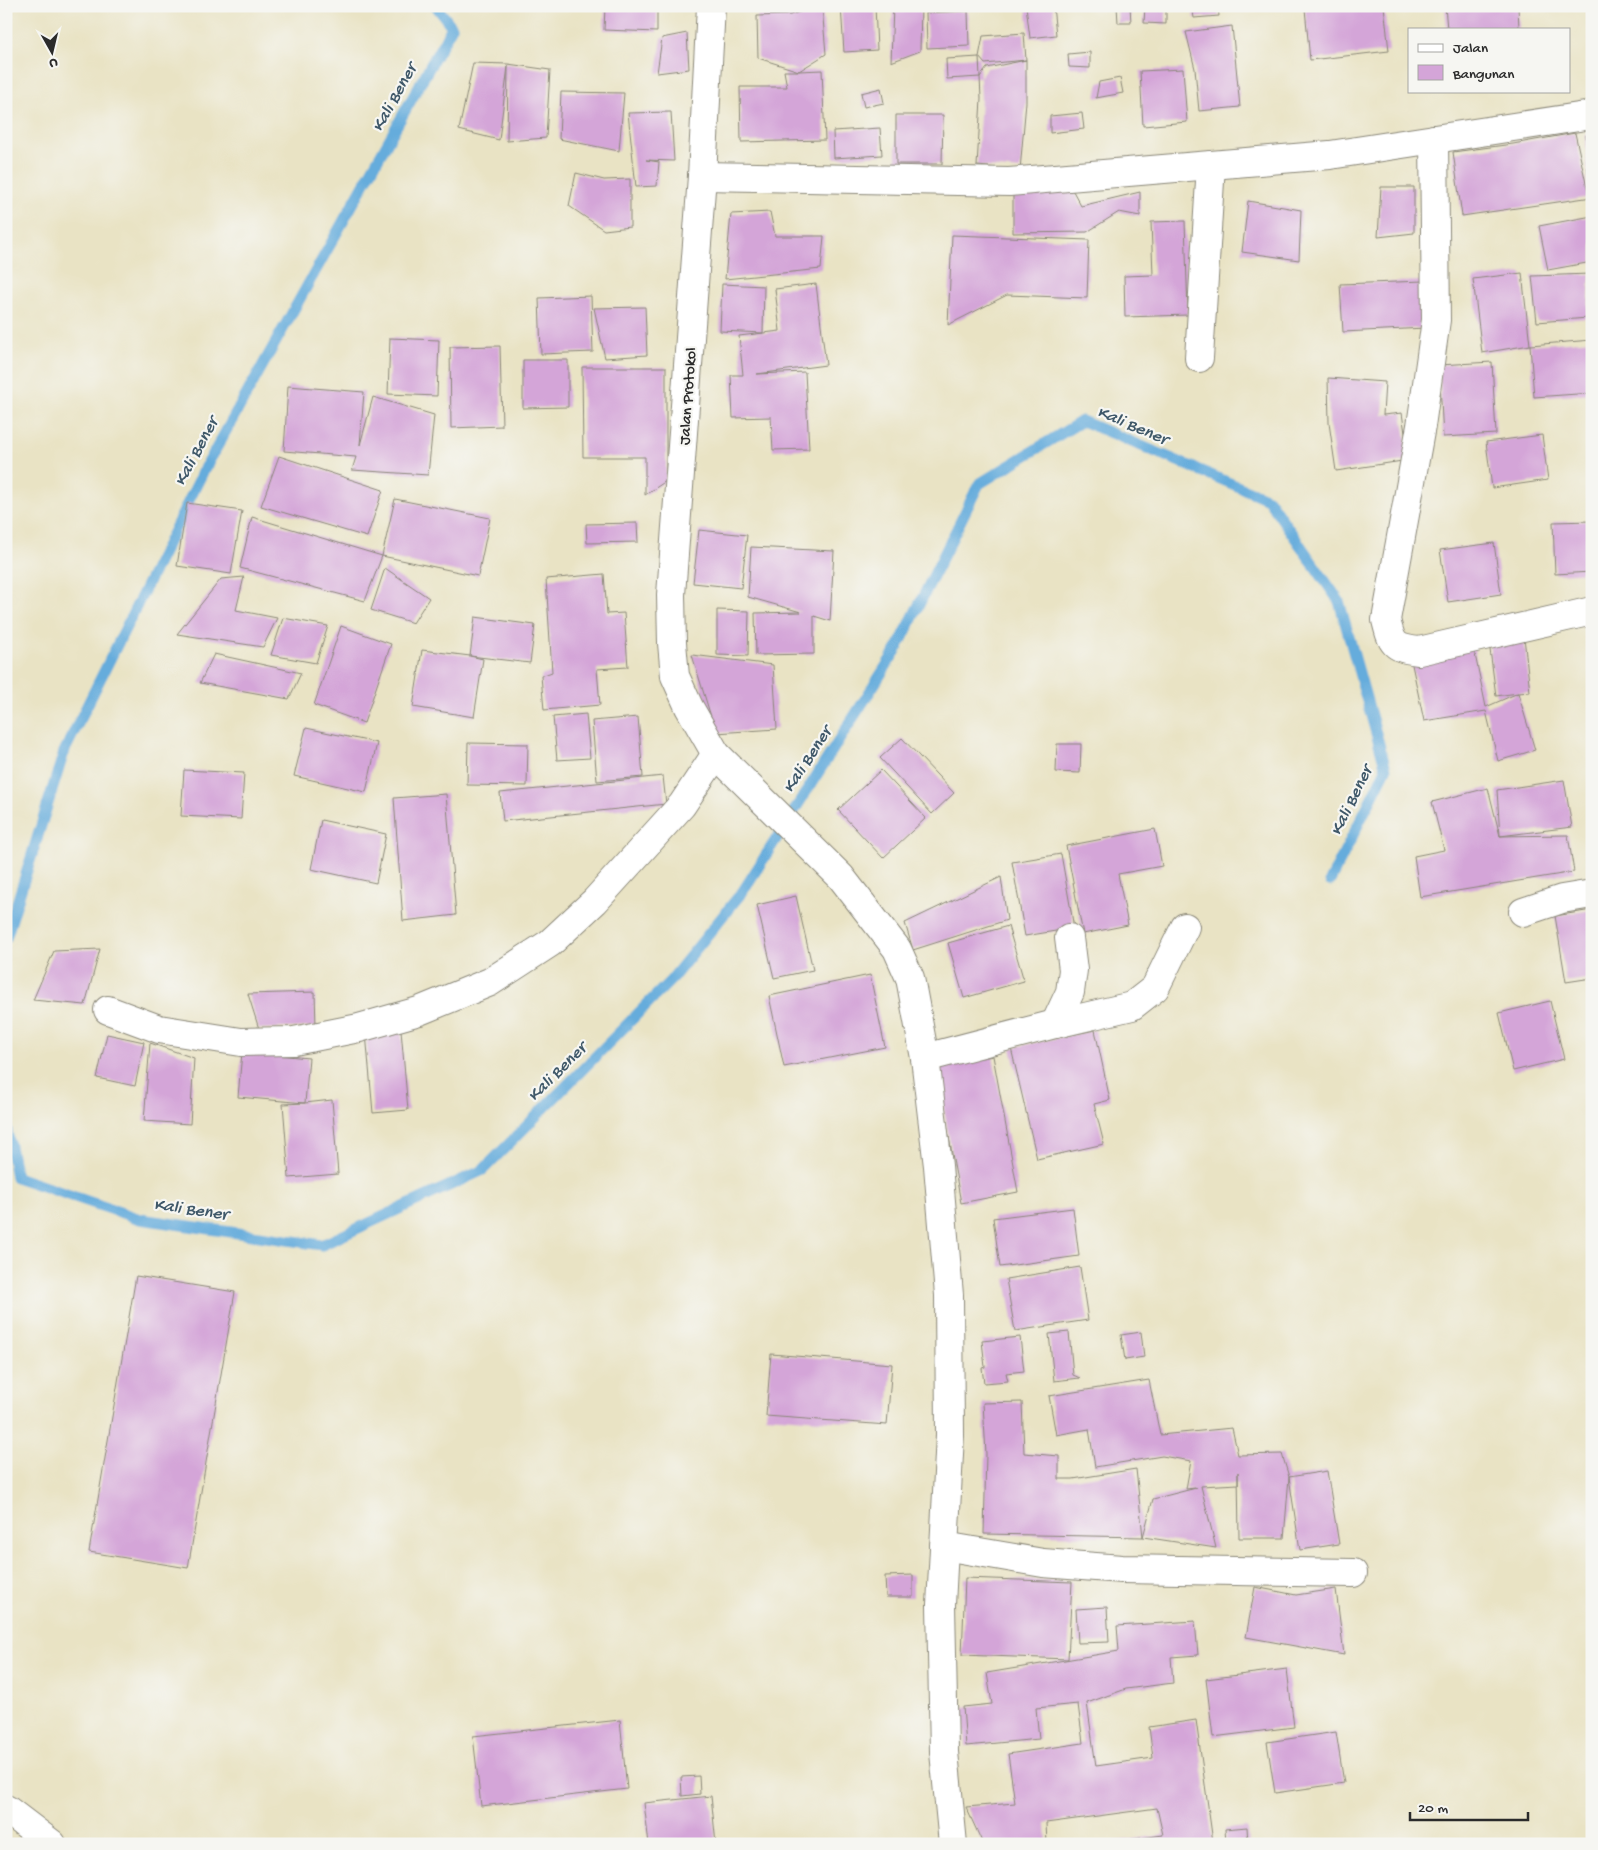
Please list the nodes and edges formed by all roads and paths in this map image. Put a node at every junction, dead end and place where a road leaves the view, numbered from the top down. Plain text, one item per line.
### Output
1 (711, 6) edge
2 (1592, 115) edge
3 (1434, 139) junction
4 (1211, 165) junction
5 (702, 176) junction
6 (1200, 358) dead end
7 (1592, 611) edge
8 (724, 761) junction
9 (1592, 894) edge
10 (1524, 912) dead end
11 (1185, 927) dead end
12 (1069, 938) dead end
13 (108, 1010) dead end
14 (1055, 1024) junction
15 (925, 1058) junction
16 (944, 1546) junction
17 (1353, 1573) dead end
18 (6, 1809) edge
19 (52, 1844) edge
20 (954, 1844) edge

1 - 5 street, Jalan Protokol
2 - 3 street
3 - 4 street
3 - 7 street
4 - 5 street
4 - 6 street
5 - 8 street, Jalan Protokol
8 - 13 street
8 - 15 street, Jalan Protokol
9 - 10 street
11 - 14 street
12 - 14 street
14 - 15 street
15 - 16 street, Jalan Protokol
16 - 17 street
16 - 20 street, Jalan Protokol
18 - 19 street

